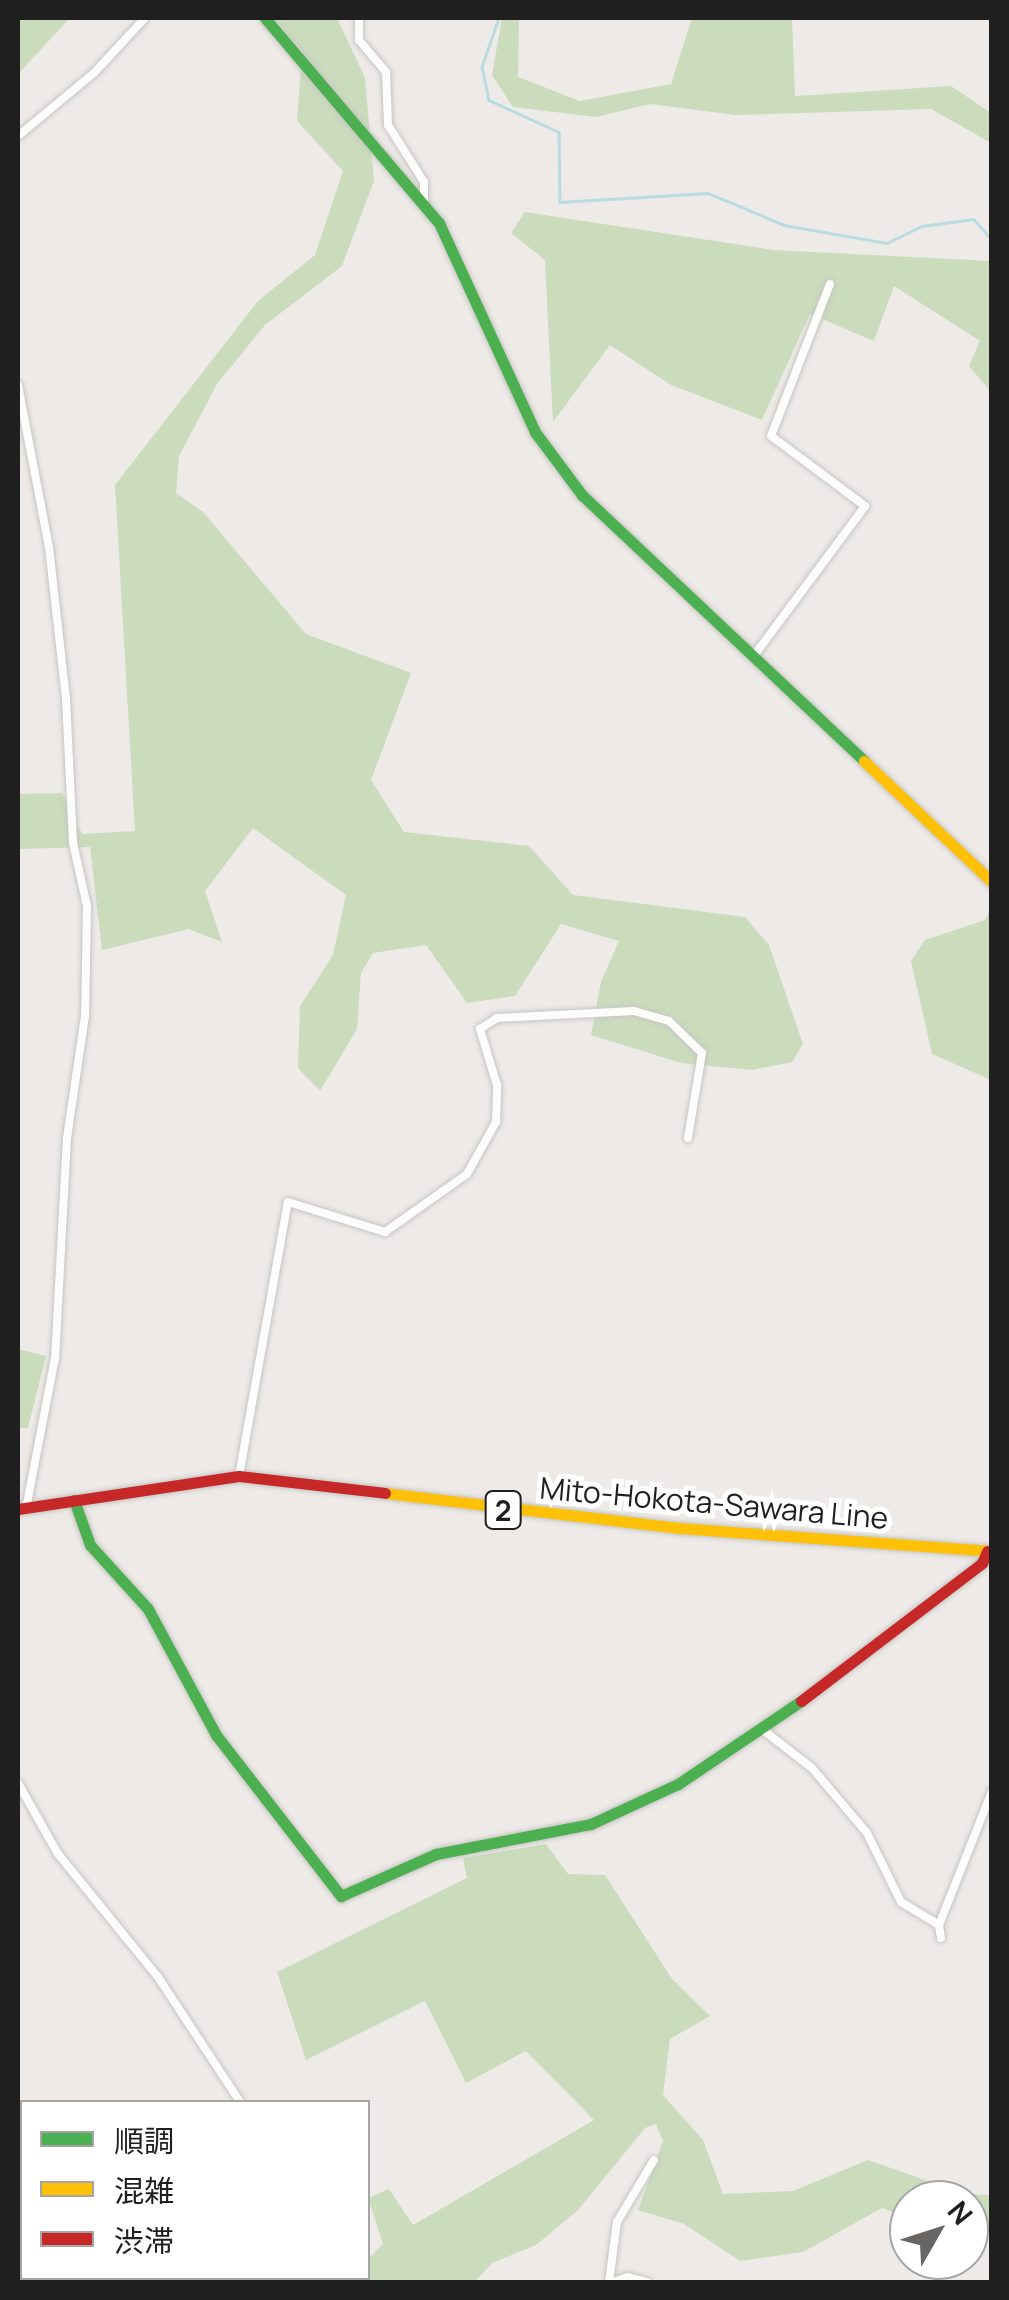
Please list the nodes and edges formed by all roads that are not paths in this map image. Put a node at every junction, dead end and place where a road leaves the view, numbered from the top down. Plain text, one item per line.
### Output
1 (145, 18) edge
2 (265, 18) edge
3 (359, 18) edge
4 (18, 136) edge
5 (424, 206) junction
6 (830, 284) dead end
7 (18, 385) edge
8 (753, 657) junction
9 (992, 882) edge
10 (688, 1138) dead end
11 (239, 1476) junction
12 (74, 1500) junction
13 (22, 1509) edge
14 (989, 1551) edge
15 (762, 1730) junction
16 (18, 1783) edge
17 (992, 1792) edge
18 (939, 1925) junction
19 (941, 1938) dead end
20 (239, 2100) edge
21 (654, 2160) dead end
22 (612, 2282) edge
23 (647, 2282) edge

1 - 4 street
2 - 5 street
3 - 5 street
5 - 8 street
6 - 8 street
7 - 13 street
8 - 9 street
10 - 11 street
11 - 12 street, Mito-Hokota-Sawara Line / 2
11 - 14 street, Mito-Hokota-Sawara Line / 2
12 - 13 street, Mito-Hokota-Sawara Line / 2
12 - 15 street
14 - 15 street
15 - 18 street
16 - 20 street
17 - 18 street
18 - 19 street
21 - 22 street
22 - 23 street

